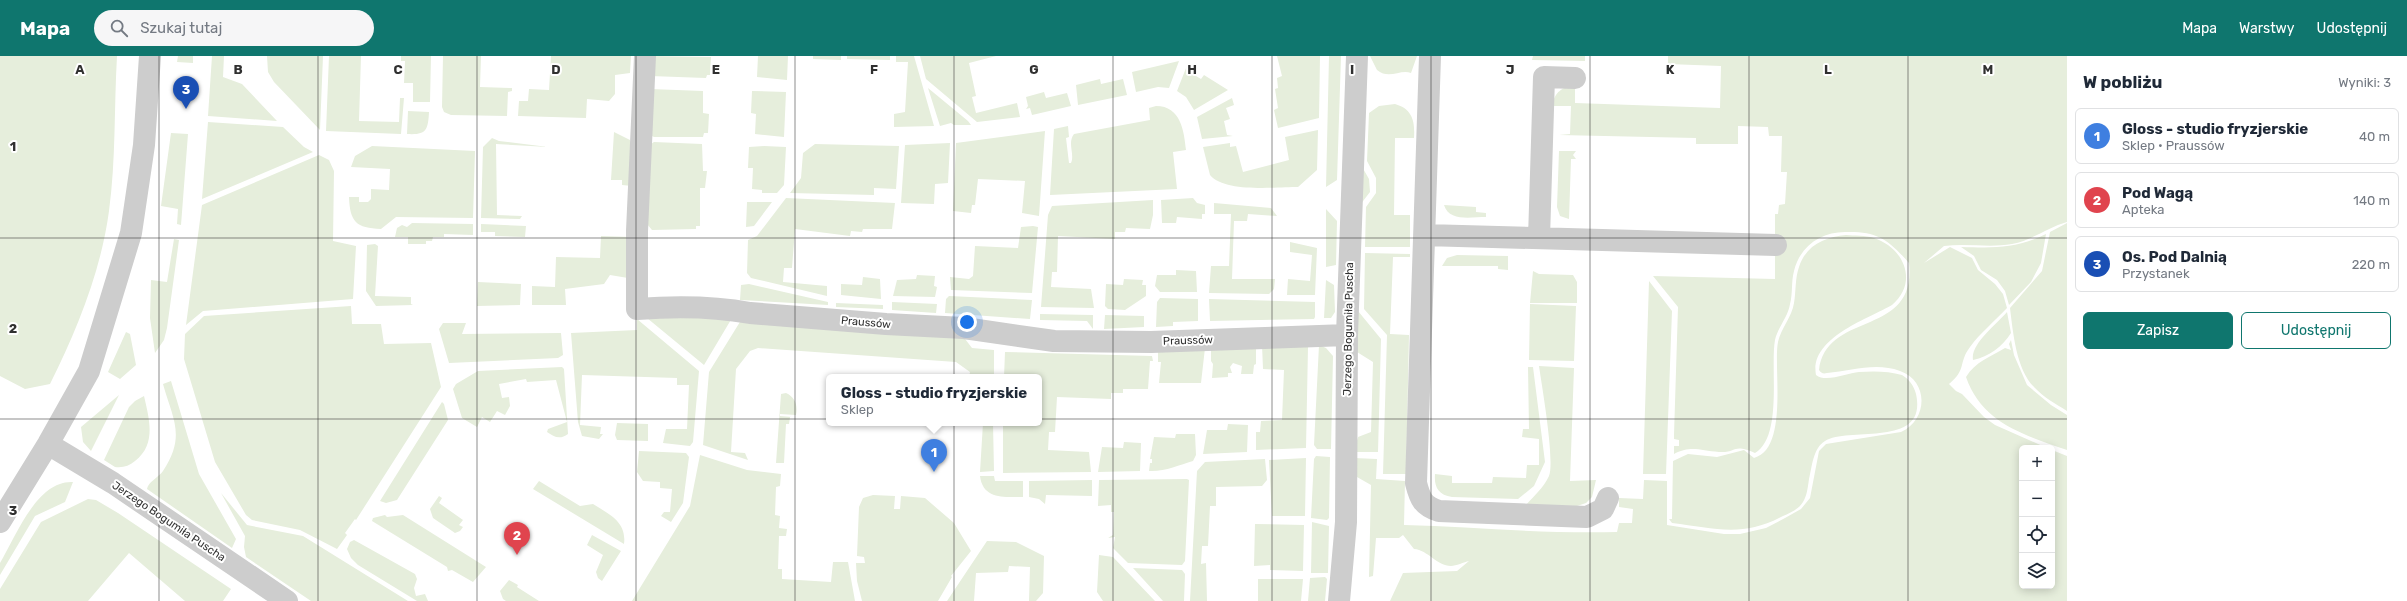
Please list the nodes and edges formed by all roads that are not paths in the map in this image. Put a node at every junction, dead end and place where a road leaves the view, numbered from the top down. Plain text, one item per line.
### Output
1 (150, 56) edge
2 (646, 56) edge
3 (1357, 56) edge
4 (1430, 56) edge
5 (1575, 78) dead end
6 (1425, 235) junction
7 (1539, 238) junction
8 (1776, 245) dead end
9 (1347, 335) junction
10 (48, 444) junction
11 (1608, 498) dead end
12 (0, 522) edge
13 (287, 601) edge
14 (1340, 601) edge

1 - 10 street
2 - 9 street, Praussów
3 - 9 street, Jerzego Bogumiła Puscha
4 - 6 street
5 - 7 street
6 - 7 street
6 - 11 street
7 - 8 street
9 - 14 street, Jerzego Bogumiła Puscha
10 - 12 street
10 - 13 street, Jerzego Bogumiła Puscha

